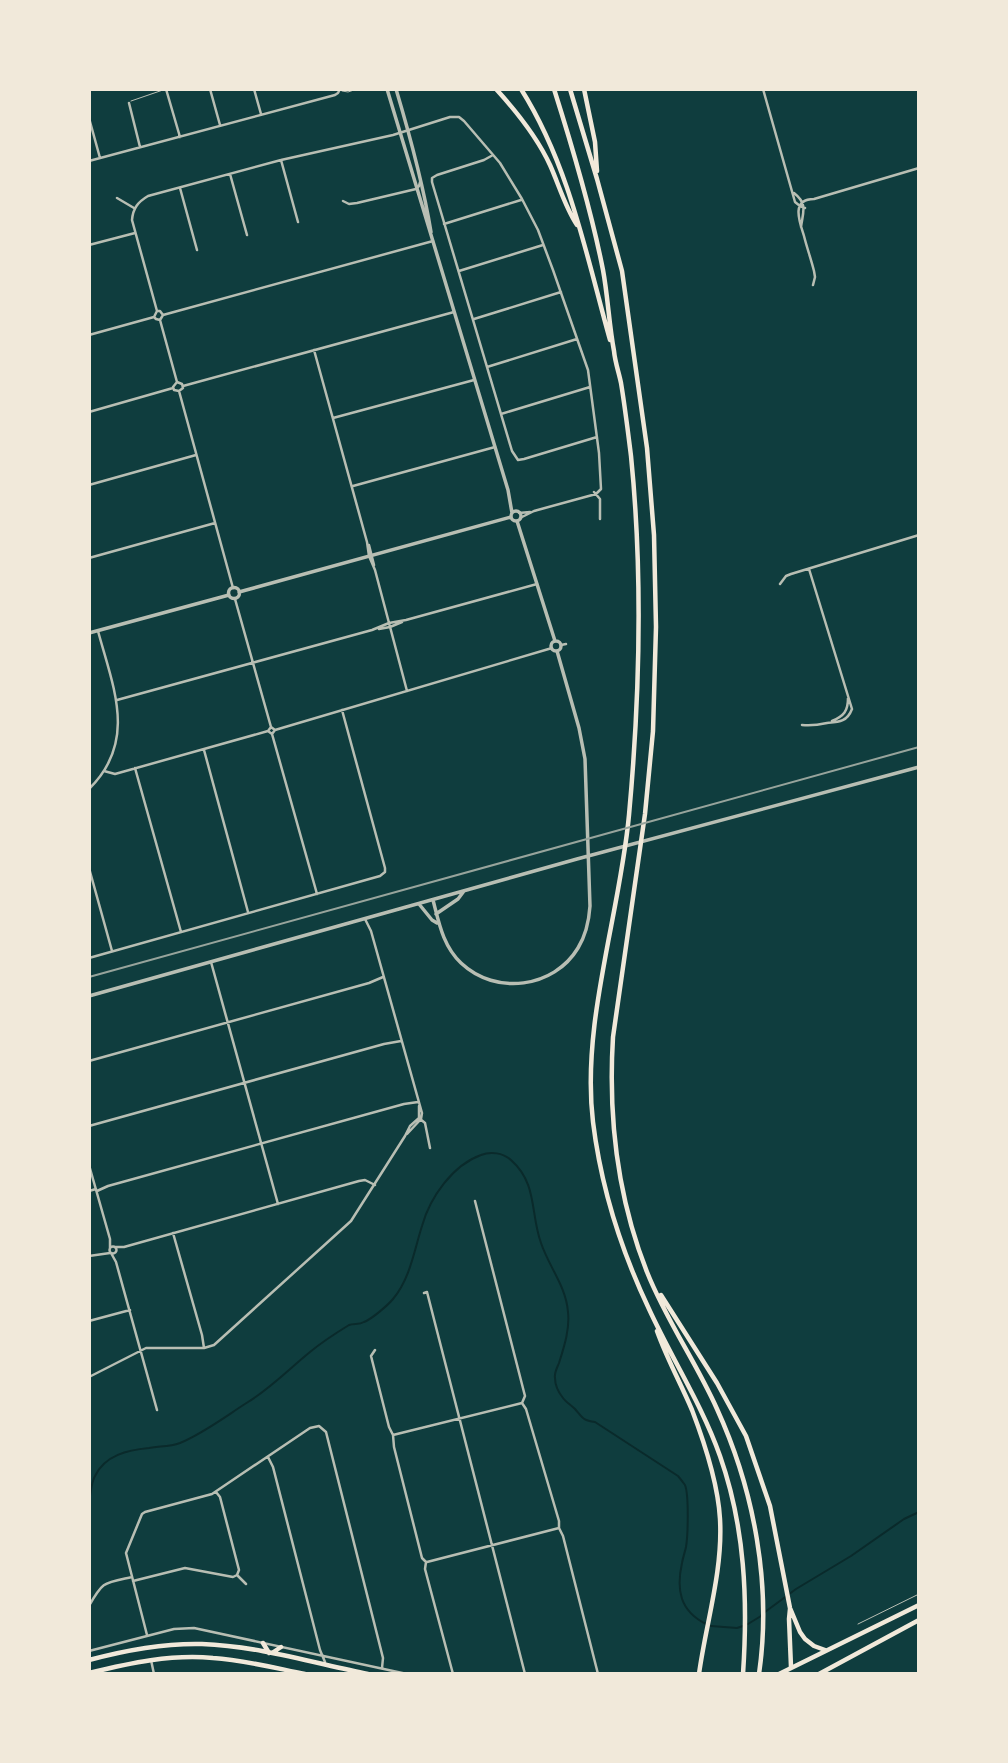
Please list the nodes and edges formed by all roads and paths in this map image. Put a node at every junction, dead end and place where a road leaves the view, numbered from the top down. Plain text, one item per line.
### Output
1 (167, 89) edge
2 (210, 89) edge
3 (357, 89) edge
4 (387, 89) edge
5 (396, 89) edge
6 (496, 89) edge
7 (521, 89) edge
8 (554, 89) edge
9 (570, 89) edge
10 (584, 89) edge
11 (762, 89) edge
12 (255, 90) edge
13 (339, 90) edge
14 (129, 103) joint
15 (261, 114) junction
16 (89, 118) edge
17 (220, 125) junction
18 (90, 126) edge
19 (408, 130) junction
20 (400, 133) junction
21 (180, 136) junction
22 (140, 147) junction
23 (493, 155) junction
24 (100, 158) junction
25 (281, 160) junction
26 (89, 161) edge
27 (919, 168) edge
28 (230, 174) junction
29 (420, 177) junction
30 (597, 179) junction
31 (414, 181) junction
32 (180, 187) junction
33 (416, 189) junction
34 (406, 190) junction
35 (117, 198) dead end
36 (522, 199) junction
37 (814, 200) junction
38 (343, 201) dead end
39 (801, 204) junction
40 (134, 208) junction
41 (805, 208) junction
42 (298, 222) dead end
43 (444, 224) junction
44 (801, 227) junction
45 (580, 229) junction
46 (135, 233) junction
47 (247, 235) dead end
48 (433, 241) junction
49 (89, 245) edge
50 (543, 245) junction
51 (197, 250) dead end
52 (458, 271) junction
53 (813, 285) dead end
54 (561, 292) junction
55 (157, 311) junction
56 (454, 312) junction
57 (163, 315) junction
58 (155, 317) junction
59 (473, 319) junction
60 (160, 320) junction
61 (89, 335) edge
62 (577, 339) junction
63 (314, 350) junction
64 (614, 354) junction
65 (487, 367) junction
66 (474, 380) junction
67 (177, 382) junction
68 (183, 386) junction
69 (590, 387) junction
70 (173, 388) junction
71 (179, 391) junction
72 (89, 412) edge
73 (501, 414) junction
74 (333, 418) junction
75 (597, 438) junction
76 (495, 447) junction
77 (196, 455) junction
78 (89, 485) edge
79 (352, 486) junction
80 (508, 490) junction
81 (595, 493) junction
82 (511, 515) junction
83 (519, 516) junction
84 (600, 519) dead end
85 (215, 523) junction
86 (919, 535) edge
87 (371, 556) junction
88 (89, 558) edge
89 (809, 569) junction
90 (537, 584) junction
91 (780, 584) dead end
92 (233, 588) junction
93 (239, 592) junction
94 (229, 595) junction
95 (235, 599) junction
96 (390, 625) junction
97 (92, 631) edge
98 (555, 641) junction
99 (552, 648) junction
100 (557, 650) junction
101 (253, 662) junction
102 (407, 691) junction
103 (117, 700) junction
104 (342, 710) junction
105 (802, 725) dead end
106 (272, 732) junction
107 (204, 750) junction
108 (919, 767) edge
109 (135, 768) junction
110 (104, 771) junction
111 (89, 789) edge
112 (89, 868) edge
113 (465, 891) junction
114 (317, 894) junction
115 (433, 900) junction
116 (419, 904) junction
117 (248, 913) junction
118 (436, 914) junction
119 (367, 918) junction
120 (439, 925) junction
121 (181, 932) junction
122 (112, 951) junction
123 (89, 958) edge
124 (211, 962) junction
125 (384, 979) junction
126 (89, 996) edge
127 (228, 1022) junction
128 (401, 1039) junction
129 (89, 1061) edge
130 (245, 1083) junction
131 (418, 1101) junction
132 (420, 1118) junction
133 (89, 1126) edge
134 (261, 1143) junction
135 (430, 1148) dead end
136 (89, 1165) edge
137 (374, 1185) junction
138 (96, 1189) junction
139 (89, 1191) edge
140 (475, 1201) dead end
141 (278, 1204) junction
142 (173, 1233) junction
143 (113, 1250) junction
144 (89, 1256) edge
145 (648, 1273) junction
146 (424, 1293) dead end
147 (130, 1310) junction
148 (649, 1311) junction
149 (89, 1321) edge
150 (206, 1348) junction
151 (375, 1350) dead end
152 (141, 1351) junction
153 (89, 1377) edge
154 (522, 1403) junction
155 (157, 1410) dead end
156 (459, 1418) junction
157 (394, 1435) junction
158 (268, 1457) junction
159 (216, 1492) junction
160 (559, 1528) junction
161 (493, 1545) junction
162 (426, 1562) junction
163 (237, 1575) junction
164 (132, 1579) junction
165 (246, 1584) dead end
166 (919, 1594) edge
167 (919, 1605) edge
168 (89, 1606) edge
169 (790, 1608) junction
170 (919, 1620) edge
171 (858, 1624) dead end
172 (147, 1636) junction
173 (263, 1643) junction
174 (149, 1647) junction
175 (281, 1647) junction
176 (825, 1650) junction
177 (89, 1651) edge
178 (270, 1653) junction
179 (320, 1653) junction
180 (89, 1660) edge
181 (151, 1660) junction
182 (323, 1665) junction
183 (382, 1668) junction
184 (791, 1670) edge
185 (325, 1672) dead end
186 (89, 1673) edge
187 (154, 1674) edge
188 (305, 1674) edge
189 (368, 1674) edge
190 (407, 1674) edge
191 (453, 1674) edge
192 (525, 1674) edge
193 (598, 1674) edge
194 (697, 1674) edge
195 (743, 1674) edge
196 (759, 1674) edge
197 (779, 1674) edge
198 (819, 1674) edge

1 - 14 lane
1 - 21 street
2 - 17 street
3 - 13 lane
4 - 20 street
5 - 19 street
6 - 45 highway
7 - 45 highway
8 - 64 highway
9 - 30 highway
10 - 30 highway
11 - 39 street
12 - 15 street
13 - 15 street
14 - 22 street
15 - 17 street
16 - 18 street
17 - 21 street
18 - 24 street
19 - 20 street
19 - 23 street
19 - 29 street
20 - 25 street
20 - 31 street
21 - 22 street
22 - 24 street
23 - 36 street
23 - 43 street
24 - 26 street
25 - 28 street
25 - 42 street
27 - 37 street
28 - 32 street
28 - 47 street
29 - 33 street
29 - 48 street
30 - 145 highway
31 - 33 street
31 - 34 street
32 - 40 street
32 - 51 street
33 - 34 street
33 - 48 street
34 - 38 street
35 - 40 street
36 - 43 street
36 - 50 street
37 - 39 street
37 - 41 street
39 - 41 street
39 - 44 street
40 - 46 street
41 - 44 street
43 - 52 street
44 - 53 street
45 - 64 highway
46 - 49 street
46 - 55 street
48 - 56 street
48 - 57 street
50 - 52 street
50 - 54 street
52 - 59 street
54 - 59 street
54 - 62 street
55 - 57 street
55 - 58 street
56 - 63 street
56 - 66 street
57 - 60 street
58 - 60 street
58 - 61 street
59 - 65 street
60 - 67 street
62 - 65 street
62 - 69 street
63 - 68 street
63 - 74 street
64 - 148 highway
65 - 73 street
66 - 74 street
66 - 76 street
67 - 68 street
67 - 70 street
68 - 71 street
69 - 73 street
69 - 75 street
70 - 71 street
70 - 72 street
71 - 77 street
73 - 75 street
74 - 79 street
75 - 81 street
76 - 79 street
76 - 80 street
77 - 78 street
77 - 85 street
79 - 87 street
80 - 82 street
80 - 83 street
81 - 83 street
81 - 84 street
82 - 83 street
82 - 83 street
82 - 87 street
83 - 90 street
85 - 88 street
85 - 92 street
86 - 89 street
87 - 93 street
87 - 96 street
89 - 91 street
89 - 105 street
90 - 96 street
90 - 98 street
92 - 93 street
92 - 94 street
93 - 95 street
94 - 95 street
94 - 97 street
95 - 101 street
96 - 101 street
96 - 102 street
97 - 103 street
98 - 99 street
98 - 100 street
99 - 100 street
99 - 102 street
100 - 120 street
101 - 103 street
101 - 106 street
102 - 104 street
103 - 110 street
104 - 106 street
104 - 114 street
106 - 107 street
106 - 114 street
107 - 109 street
107 - 117 street
108 - 113 street
109 - 110 street
109 - 121 street
110 - 111 street
112 - 122 street
113 - 115 street
113 - 118 street
114 - 117 street
115 - 116 street
115 - 118 street
116 - 119 street
116 - 120 street
117 - 121 street
118 - 120 street
119 - 124 street
119 - 125 street
121 - 122 street
122 - 123 street
124 - 126 street
124 - 127 street
125 - 127 street
125 - 128 street
127 - 129 street
127 - 130 street
128 - 130 street
128 - 131 street
130 - 133 street
130 - 134 street
131 - 132 street
131 - 134 street
132 - 135 street
132 - 137 street
134 - 138 street
134 - 141 street
136 - 138 street
137 - 141 street
137 - 150 street
138 - 139 street
138 - 143 street
140 - 154 street
141 - 142 street
142 - 143 street
142 - 150 street
143 - 144 street
143 - 147 street
145 - 169 highway
145 - 196 highway
146 - 156 street
147 - 149 street
147 - 152 street
148 - 194 highway
148 - 195 highway
150 - 152 street
151 - 157 street
152 - 153 street
152 - 155 street
154 - 156 street
154 - 160 street
156 - 157 street
156 - 161 street
157 - 162 street
158 - 159 street
158 - 179 street
158 - 183 street
159 - 163 street
159 - 164 street
160 - 161 street
160 - 193 street
161 - 162 street
161 - 192 street
162 - 191 street
163 - 164 street
163 - 165 street
164 - 168 street
164 - 172 street
166 - 171 lane
167 - 176 highway
169 - 176 highway
169 - 184 highway
170 - 198 highway
172 - 173 street
172 - 177 street
173 - 175 street
173 - 178 highway
174 - 178 highway
174 - 180 highway
174 - 181 highway
175 - 178 highway
175 - 179 street
176 - 184 highway
178 - 182 highway
179 - 182 street
179 - 183 street
181 - 186 highway
181 - 187 street
181 - 188 highway
182 - 185 highway
182 - 189 highway
183 - 190 street
184 - 197 highway

